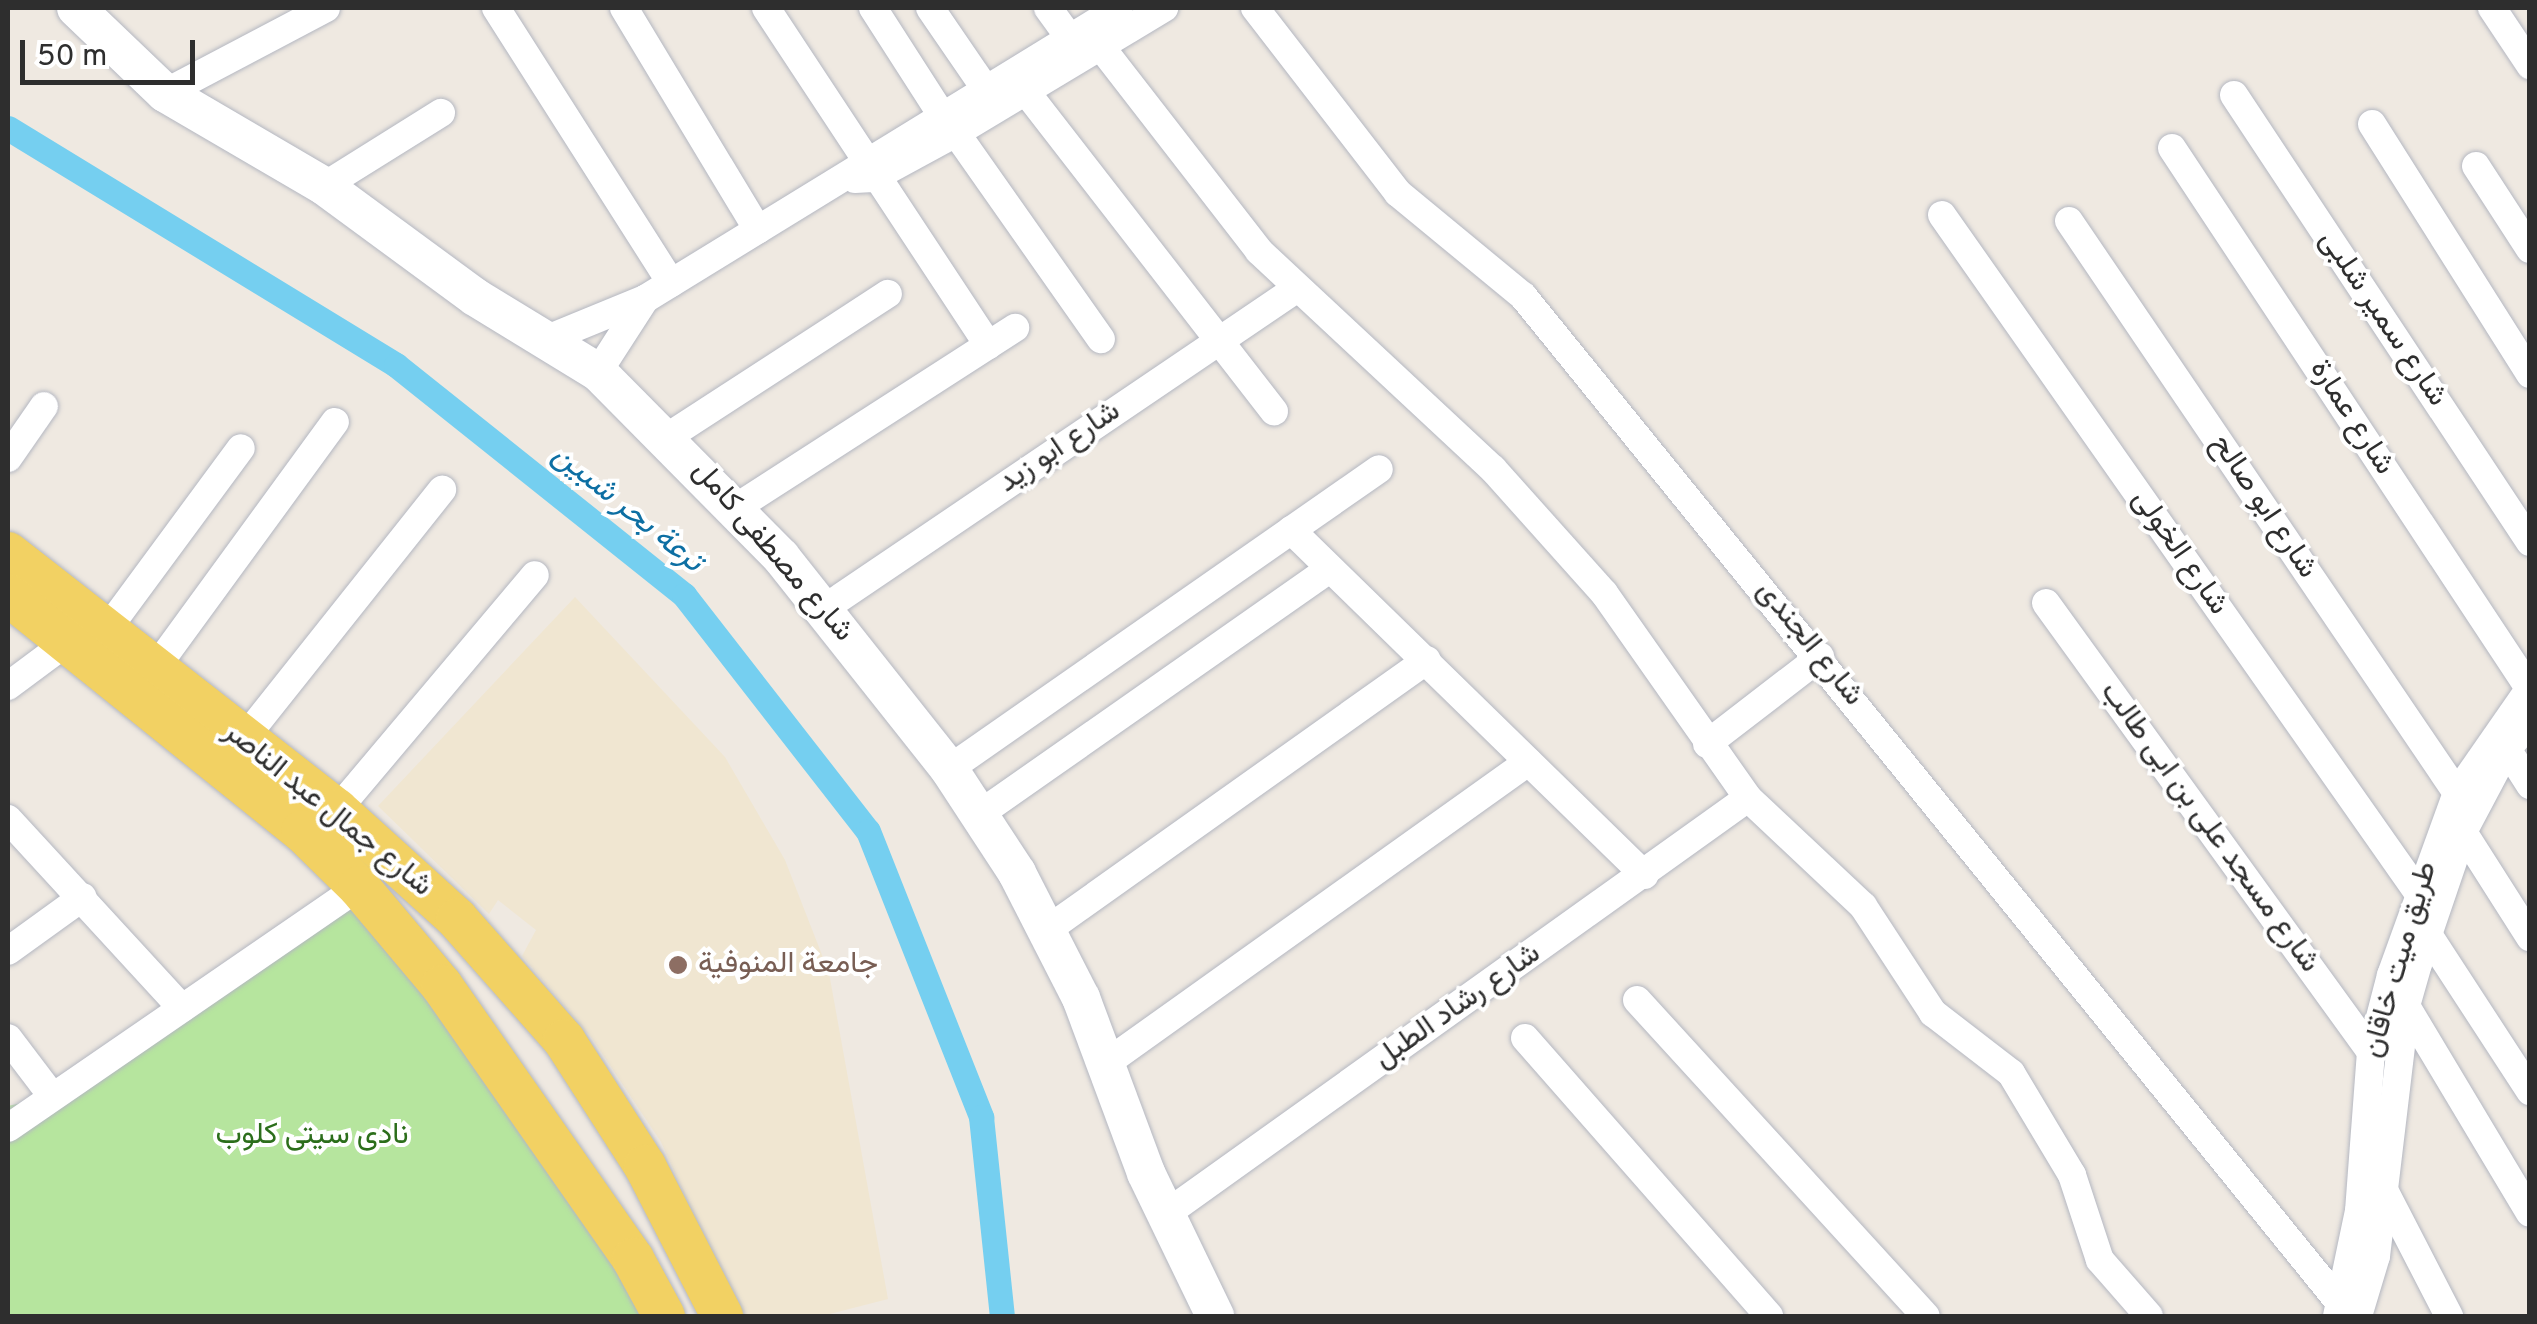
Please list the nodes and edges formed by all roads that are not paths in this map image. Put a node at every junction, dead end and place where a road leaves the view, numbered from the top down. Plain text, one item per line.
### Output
1 (76, 8) edge
2 (326, 8) edge
3 (496, 8) edge
4 (624, 8) edge
5 (766, 8) edge
6 (872, 8) edge
7 (930, 8) edge
8 (1048, 8) edge
9 (1119, 8) edge
10 (1164, 8) edge
11 (1255, 8) edge
12 (2492, 8) edge
13 (1069, 37) junction
14 (1100, 47) junction
15 (1047, 65) junction
16 (2530, 66) edge
17 (984, 88) junction
18 (1027, 93) junction
19 (165, 94) junction
20 (2234, 96) dead end
21 (441, 113) dead end
22 (948, 124) junction
23 (2372, 124) dead end
24 (2172, 148) dead end
25 (2476, 166) dead end
26 (861, 173) junction
27 (324, 186) junction
28 (1942, 215) dead end
29 (2068, 221) dead end
30 (758, 230) junction
31 (2530, 250) edge
32 (671, 283) junction
33 (1296, 289) junction
34 (888, 294) dead end
35 (646, 299) junction
36 (1015, 328) dead end
37 (1101, 339) dead end
38 (546, 340) junction
39 (1219, 341) junction
40 (988, 345) junction
41 (598, 372) junction
42 (2530, 374) edge
43 (44, 406) dead end
44 (1274, 412) dead end
45 (335, 422) dead end
46 (669, 436) junction
47 (241, 448) dead end
48 (8, 458) edge
49 (1380, 468) dead end
50 (442, 490) dead end
51 (737, 507) junction
52 (1291, 530) junction
53 (2530, 542) edge
54 (8, 553) edge
55 (1328, 570) junction
56 (535, 575) dead end
57 (8, 595) edge
58 (2046, 603) dead end
59 (825, 608) junction
60 (86, 636) junction
61 (1820, 657) junction
62 (1427, 660) junction
63 (154, 670) junction
64 (8, 686) edge
65 (2529, 688) edge
66 (2530, 722) edge
67 (244, 740) junction
68 (1707, 744) junction
69 (2507, 749) junction
70 (1528, 762) junction
71 (949, 769) junction
72 (2530, 785) edge
73 (2456, 792) junction
74 (1748, 798) junction
75 (336, 810) junction
76 (980, 813) junction
77 (8, 819) edge
78 (2464, 832) junction
79 (1644, 875) junction
80 (359, 887) junction
81 (2417, 892) junction
82 (82, 898) junction
83 (1046, 930) junction
84 (2427, 934) junction
85 (2530, 937) edge
86 (8, 951) edge
87 (1637, 1000) dead end
88 (2406, 1006) junction
89 (182, 1008) junction
90 (8, 1038) edge
91 (1525, 1038) dead end
92 (564, 1040) junction
93 (2371, 1052) junction
94 (1105, 1064) junction
95 (514, 1090) junction
96 (2530, 1091) edge
97 (52, 1096) junction
98 (619, 1125) junction
99 (8, 1128) edge
100 (582, 1184) junction
101 (2385, 1192) junction
102 (2530, 1213) edge
103 (1166, 1214) junction
104 (2345, 1312) edge
105 (664, 1316) edge
106 (722, 1316) edge
107 (1215, 1316) edge
108 (1769, 1316) edge
109 (1926, 1316) edge
110 (2149, 1316) edge
111 (2449, 1316) edge

1 - 19 main road, شارع مصطفى كامل
2 - 19 street
3 - 32 street
4 - 30 street
5 - 26 street
6 - 22 street
7 - 17 street
8 - 13 street
9 - 13 street
10 - 14 street
11 - 61 street, شارع الجندى
12 - 16 street
13 - 15 street
14 - 15 street
14 - 33 street
15 - 17 street
15 - 18 street
17 - 22 street
18 - 22 street
18 - 39 street
19 - 27 main road, شارع مصطفى كامل
20 - 53 street, شارع سمير شلبى
21 - 27 street
22 - 26 street
22 - 37 street
23 - 42 street
24 - 65 street, شارع عمارة
25 - 31 street
26 - 30 street
26 - 40 street
27 - 38 main road, شارع مصطفى كامل
28 - 81 street, شارع الخولى
29 - 73 street, شارع ابو صالح
30 - 32 street
32 - 35 street
33 - 39 street, شارع ابو زيد
33 - 68 street
34 - 46 street
35 - 38 street
35 - 41 street
36 - 40 street
38 - 41 main road, شارع مصطفى كامل
39 - 44 street
39 - 59 street, شارع ابو زيد
40 - 51 street
41 - 46 main road, شارع مصطفى كامل
43 - 48 street
45 - 63 street
46 - 51 main road, شارع مصطفى كامل
47 - 60 street
49 - 52 street
50 - 67 street
51 - 59 main road, شارع مصطفى كامل
52 - 55 street
52 - 71 street
54 - 60 main road, شارع جمال عبد الناصر
55 - 62 street
55 - 76 street
56 - 75 street
57 - 60 main road, شارع جمال عبد الناصر
58 - 93 street, شارع مسجد على بن ابى طالب
59 - 71 main road, شارع مصطفى كامل
60 - 63 main road, شارع جمال عبد الناصر
60 - 64 street
60 - 80 main road, شارع جمال عبد الناصر
61 - 68 street
61 - 104 street, شارع الجندى
62 - 70 street
62 - 83 street
63 - 67 main road, شارع جمال عبد الناصر
65 - 73 street, طريق ميت خاقان
66 - 69 street, طريق ميت خاقان
67 - 75 main road, شارع جمال عبد الناصر
68 - 74 street
69 - 72 street
69 - 78 street, طريق ميت خاقان
70 - 79 street
70 - 94 street
71 - 76 main road, شارع مصطفى كامل
73 - 81 street, طريق ميت خاقان
74 - 79 street, شارع رشاد الطبل
74 - 110 street
75 - 92 main road, شارع جمال عبد الناصر
76 - 83 main road, شارع مصطفى كامل
77 - 82 street
78 - 84 street, طريق ميت خاقان
78 - 85 street
79 - 103 street, شارع رشاد الطبل
80 - 89 street
80 - 95 main road, شارع جمال عبد الناصر
81 - 93 street, طريق ميت خاقان
82 - 86 street
82 - 89 street
83 - 94 main road, شارع مصطفى كامل
84 - 88 street, طريق ميت خاقان
84 - 96 street
87 - 109 street
88 - 101 street, طريق ميت خاقان
88 - 102 street
89 - 97 street
90 - 97 street
91 - 108 street
92 - 95 main road
92 - 98 main road, شارع جمال عبد الناصر
93 - 104 street, طريق ميت خاقان
94 - 103 main road, شارع مصطفى كامل
95 - 100 main road, شارع جمال عبد الناصر
97 - 99 street
98 - 100 main road
98 - 106 main road, شارع جمال عبد الناصر
100 - 105 main road, شارع جمال عبد الناصر
101 - 104 street, طريق ميت خاقان
101 - 111 street
103 - 107 main road, شارع مصطفى كامل

